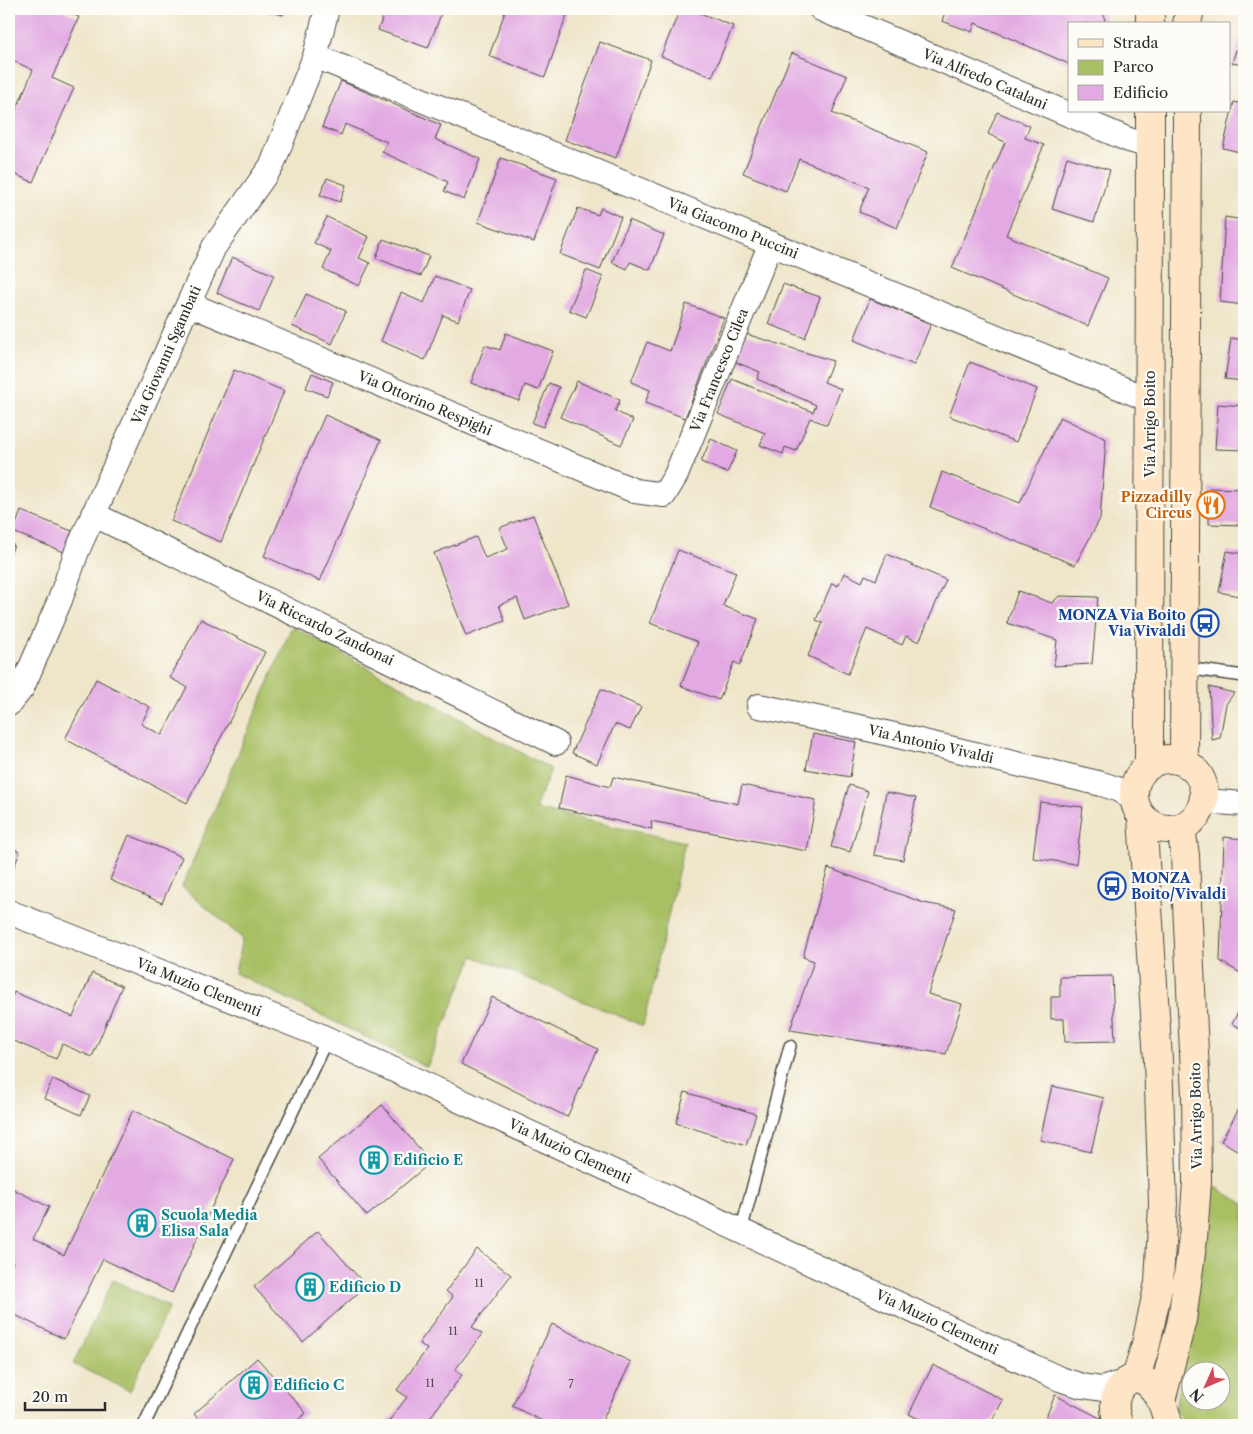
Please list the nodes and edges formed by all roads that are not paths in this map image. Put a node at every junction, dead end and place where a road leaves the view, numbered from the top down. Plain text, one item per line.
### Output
1 (327, 9) edge
2 (821, 9) edge
3 (1150, 9) edge
4 (1175, 9) edge
5 (1183, 9) edge
6 (1190, 9) edge
7 (1150, 22) edge
8 (1187, 22) edge
9 (315, 56) junction
10 (1150, 112) edge
11 (1187, 112) edge
12 (1150, 146) junction
13 (771, 243) junction
14 (189, 304) junction
15 (1150, 400) junction
16 (664, 495) joint
17 (94, 514) junction
18 (1185, 668) junction
19 (1244, 676) edge
20 (9, 704) edge
21 (759, 706) dead end
22 (556, 742) dead end
23 (1184, 762) junction
24 (1141, 790) junction
25 (1204, 801) junction
26 (1244, 804) edge
27 (1181, 828) junction
28 (9, 912) edge
29 (327, 1039) junction
30 (790, 1046) dead end
31 (741, 1231) junction
32 (1131, 1380) junction
33 (1164, 1413) edge
34 (144, 1425) edge
35 (1119, 1425) edge

1 - 9 street, Via Giovanni Sgambati
2 - 12 street, Via Alfredo Catalani
3 - 7 street
4 - 5 street
6 - 8 street
9 - 13 street, Via Giacomo Puccini
9 - 14 street, Via Giovanni Sgambati
10 - 12 street, Via Arrigo Boito
11 - 18 street
12 - 15 street, Via Arrigo Boito
13 - 15 street, Via Giacomo Puccini
13 - 16 street, Via Francesco Cilea
14 - 16 street, Via Ottorino Respighi
14 - 17 street, Via Giovanni Sgambati
15 - 24 street, Via Arrigo Boito
17 - 20 street, Via Giovanni Sgambati
17 - 22 street, Via Riccardo Zandonai
18 - 19 lane
18 - 23 street
21 - 24 street, Via Antonio Vivaldi
23 - 24 street
23 - 25 street
24 - 27 street
24 - 32 street, Via Arrigo Boito
25 - 26 street
25 - 27 street
27 - 33 street, Via Arrigo Boito
28 - 29 street, Via Muzio Clementi
29 - 31 street, Via Muzio Clementi
29 - 34 lane
30 - 31 lane
31 - 32 street, Via Muzio Clementi
32 - 33 street
32 - 35 street, Via Arrigo Boito

